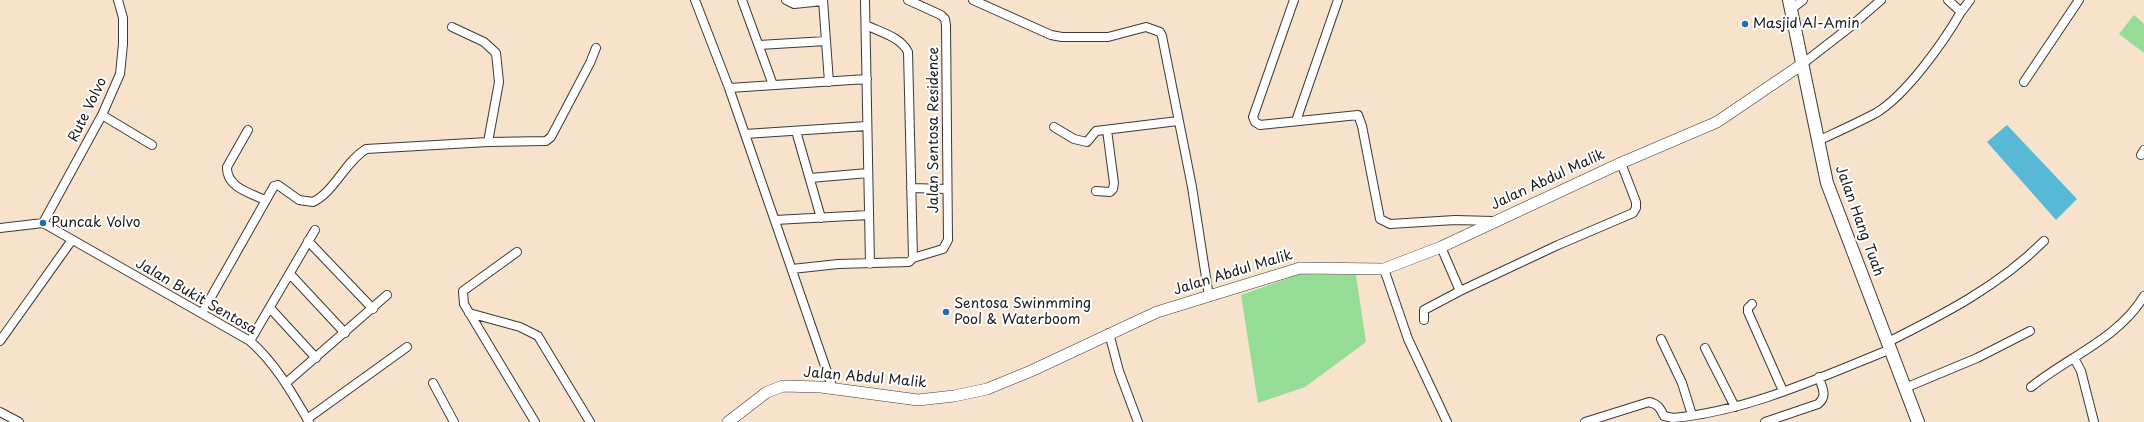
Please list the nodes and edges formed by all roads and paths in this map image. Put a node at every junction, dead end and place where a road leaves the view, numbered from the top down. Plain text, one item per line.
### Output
1 (118, 0) edge
2 (695, 0) edge
3 (742, 0) edge
4 (786, 0) edge
5 (823, 0) edge
6 (865, 0) edge
7 (908, 0) edge
8 (973, 0) edge
9 (1294, 0) edge
10 (1338, 0) edge
11 (1803, 0) edge
12 (1881, 0) edge
13 (1948, 0) edge
14 (1970, 0) edge
15 (2079, 0) edge
16 (1789, 5) edge
17 (1961, 12) junction
18 (866, 25) junction
19 (452, 27) dead end
20 (826, 41) junction
21 (759, 45) junction
22 (596, 48) dead end
23 (1801, 65) junction
24 (867, 79) junction
25 (829, 82) junction
26 (2024, 82) dead end
27 (773, 85) junction
28 (729, 88) junction
29 (102, 115) junction
30 (1178, 121) junction
31 (1296, 121) junction
32 (867, 126) junction
33 (1054, 127) dead end
34 (248, 130) dead end
35 (1107, 130) junction
36 (796, 131) junction
37 (745, 134) junction
38 (1818, 141) junction
39 (488, 142) junction
40 (152, 144) dead end
41 (1621, 163) junction
42 (868, 173) junction
43 (810, 178) junction
44 (911, 188) junction
45 (947, 189) junction
46 (1096, 191) dead end
47 (265, 200) junction
48 (869, 215) junction
49 (821, 218) junction
50 (775, 220) junction
51 (1493, 221) junction
52 (43, 223) junction
53 (0, 228) edge
54 (315, 230) dead end
55 (72, 240) junction
56 (308, 241) junction
57 (2044, 241) dead end
58 (1440, 247) junction
59 (517, 252) dead end
60 (913, 258) junction
61 (870, 264) junction
62 (792, 269) junction
63 (1384, 269) junction
64 (290, 274) junction
65 (1460, 291) junction
66 (388, 295) dead end
67 (2144, 296) edge
68 (1209, 297) junction
69 (1752, 304) dead end
70 (270, 308) junction
71 (373, 309) junction
72 (469, 313) junction
73 (202, 314) junction
74 (1424, 320) dead end
75 (2030, 331) dead end
76 (345, 333) junction
77 (1110, 333) junction
78 (1661, 339) dead end
79 (0, 341) edge
80 (250, 341) junction
81 (1890, 346) junction
82 (407, 347) dead end
83 (1705, 348) dead end
84 (316, 358) junction
85 (2074, 358) junction
86 (1819, 377) junction
87 (286, 383) junction
88 (433, 383) dead end
89 (2031, 387) dead end
90 (1905, 388) junction
91 (833, 389) junction
92 (1783, 391) junction
93 (1735, 406) junction
94 (0, 412) edge
95 (1692, 415) junction
96 (1665, 419) edge
97 (308, 421) edge
98 (19, 422) edge
99 (454, 422) edge
100 (535, 422) edge
101 (590, 422) edge
102 (728, 422) edge
103 (1138, 422) edge
104 (1447, 422) edge
105 (1585, 422) edge
106 (1765, 422) edge
107 (1918, 422) edge
108 (2094, 422) edge

1 - 29 street, Rute Volvo
2 - 28 street
3 - 21 street
4 - 5 street
5 - 20 street
6 - 18 street
7 - 45 street, Jalan Sentosa Residence
8 - 30 street
9 - 31 street
10 - 31 street
11 - 16 street
12 - 23 street
13 - 17 street
14 - 17 street
15 - 26 street
16 - 23 main road, Jalan Hang Tuah
17 - 38 street
18 - 24 street
18 - 44 street
19 - 39 street
20 - 21 street
20 - 25 street
21 - 27 street
22 - 39 street
23 - 38 main road, Jalan Hang Tuah
23 - 41 street, Jalan Abdul Malik
24 - 25 street
24 - 32 street
25 - 27 street
27 - 28 street
28 - 37 street
29 - 40 street
29 - 52 street, Rute Volvo
30 - 35 street
30 - 68 street
31 - 51 street
32 - 36 street
32 - 42 street
33 - 35 street
34 - 47 street
35 - 46 street
36 - 37 street
36 - 43 street
37 - 50 street
38 - 81 main road, Jalan Hang Tuah
39 - 47 street
41 - 51 street, Jalan Abdul Malik
41 - 65 street
42 - 43 street
42 - 48 street
43 - 49 street
44 - 45 street
44 - 60 street
45 - 60 street, Jalan Sentosa Residence
47 - 73 street
48 - 49 street
48 - 61 street
49 - 50 street
50 - 62 street
51 - 58 street, Jalan Abdul Malik
52 - 53 street
52 - 55 street, Jalan Bukit Sentosa
54 - 56 street
55 - 73 street, Jalan Bukit Sentosa
55 - 79 street
56 - 64 street
56 - 71 street
57 - 81 street
58 - 63 street, Jalan Abdul Malik
58 - 65 street
59 - 72 street
60 - 61 street, Jalan Sentosa Residence
61 - 62 street, Jalan Sentosa Residence
62 - 91 street
63 - 68 street, Jalan Abdul Malik
63 - 104 street
64 - 70 street
64 - 76 street
65 - 74 street
66 - 71 street
67 - 85 street
68 - 77 street, Jalan Abdul Malik
69 - 92 street
70 - 80 street
70 - 84 street
71 - 76 street
72 - 100 street
72 - 101 street
73 - 80 street, Jalan Bukit Sentosa
75 - 90 street
76 - 84 street
77 - 91 street, Jalan Abdul Malik
77 - 103 street
78 - 95 street
80 - 87 street, Jalan Bukit Sentosa
81 - 86 street
81 - 90 main road, Jalan Hang Tuah
82 - 97 street
83 - 93 street
84 - 87 street
85 - 89 street
85 - 108 street
86 - 92 street
86 - 106 street
87 - 97 street, Jalan Bukit Sentosa
88 - 99 street
90 - 107 main road, Jalan Hang Tuah
91 - 102 street, Jalan Abdul Malik
92 - 93 street
93 - 95 street
94 - 98 street
95 - 96 street
96 - 105 street

